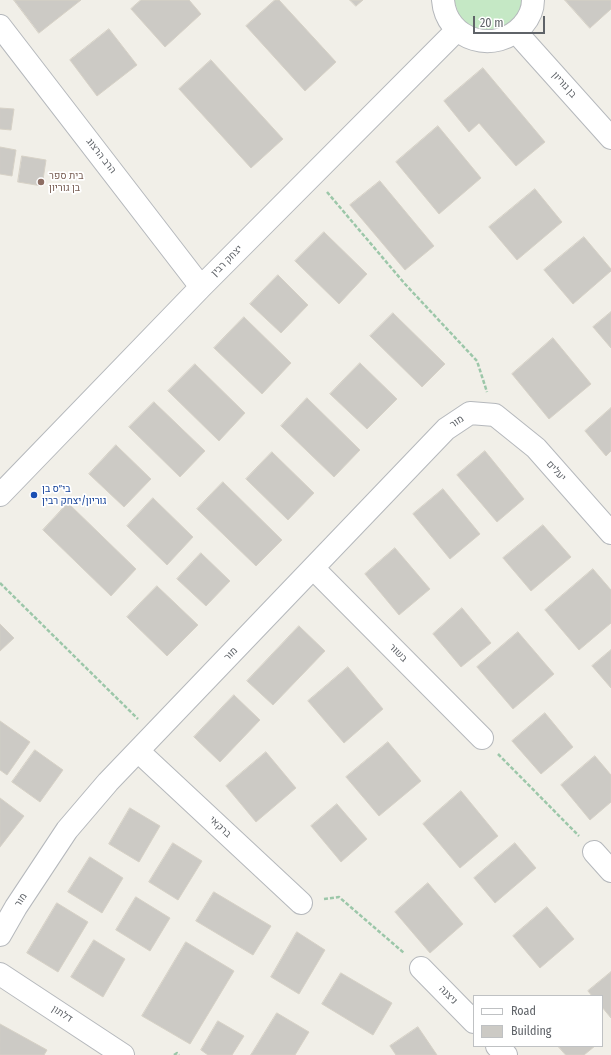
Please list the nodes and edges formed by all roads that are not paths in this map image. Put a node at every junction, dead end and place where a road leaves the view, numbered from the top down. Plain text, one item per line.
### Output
1 (443, 0) edge
2 (533, 0) edge
3 (0, 26) edge
4 (457, 30) junction
5 (516, 32) junction
6 (611, 138) edge
7 (201, 287) junction
8 (495, 415) joint
9 (0, 495) edge
10 (611, 533) edge
11 (313, 568) junction
12 (482, 738) road end
13 (138, 751) junction
14 (594, 852) road end
15 (611, 871) edge
16 (302, 903) road end
17 (0, 935) edge
18 (421, 968) road end
19 (0, 974) edge
20 (473, 1021) edge
21 (498, 1047) edge
22 (123, 1055) edge
23 (506, 1055) edge

1 - 4 street
2 - 5 street
3 - 7 street, הרב הרצוג
4 - 5 street
4 - 7 street, יצחק רבין
5 - 6 street, בן גוריון
7 - 9 street, יצחק רבין
8 - 10 street, יעלים
8 - 11 street, מור
11 - 12 street, בשור
11 - 13 street, מור
13 - 16 street, ברקאי
13 - 17 street, מור
14 - 15 street
18 - 20 street, ניצנה
19 - 22 street, דלתון
21 - 23 street

